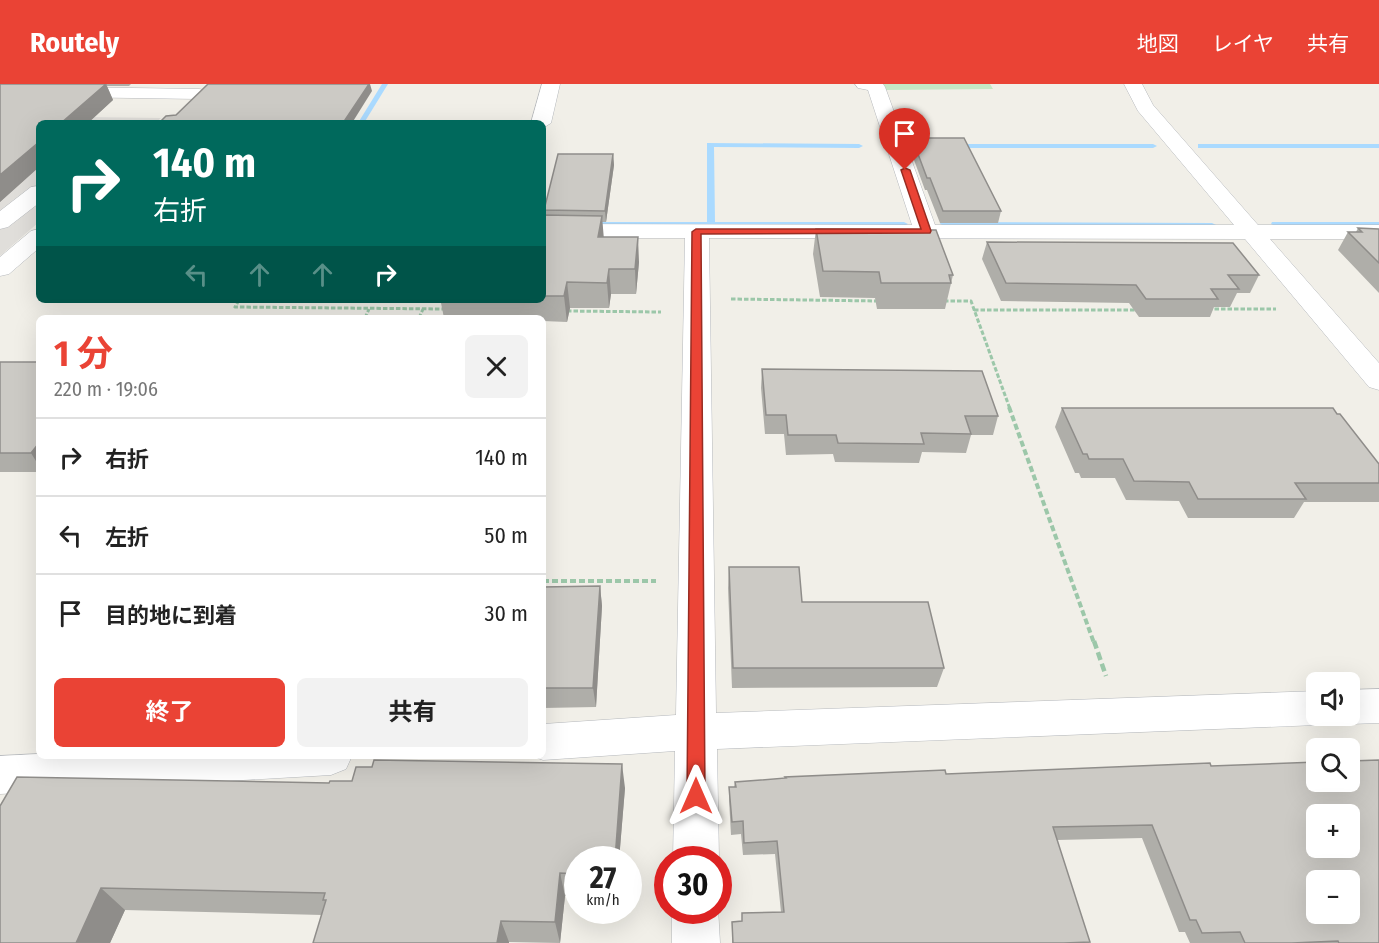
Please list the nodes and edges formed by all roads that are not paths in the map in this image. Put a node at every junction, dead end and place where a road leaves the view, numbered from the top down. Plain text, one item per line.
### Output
1 (10, 84) edge
2 (551, 84) edge
3 (1133, 84) edge
4 (870, 86) edge
5 (204, 89) edge
6 (0, 91) edge
7 (178, 113) edge
8 (542, 120) edge
9 (36, 194) edge
10 (0, 222) edge
11 (546, 231) edge
12 (926, 231) junction
13 (696, 232) junction
14 (1252, 232) junction
15 (1379, 232) edge
16 (36, 239) edge
17 (0, 269) edge
18 (1379, 381) edge
19 (1379, 706) edge
20 (1360, 707) edge
21 (1306, 708) edge
22 (696, 732) junction
23 (546, 742) edge
24 (279, 759) edge
25 (0, 775) edge
26 (696, 846) edge
27 (696, 924) edge
28 (696, 943) edge

1 - 6 street
2 - 8 street
3 - 14 street
4 - 12 street
5 - 6 street
5 - 7 street
9 - 10 street
11 - 13 street
12 - 13 street
12 - 14 street
13 - 22 street
14 - 15 street
14 - 18 street
16 - 17 street
19 - 20 street
21 - 22 street
22 - 23 street
22 - 26 street
24 - 25 street
27 - 28 street

